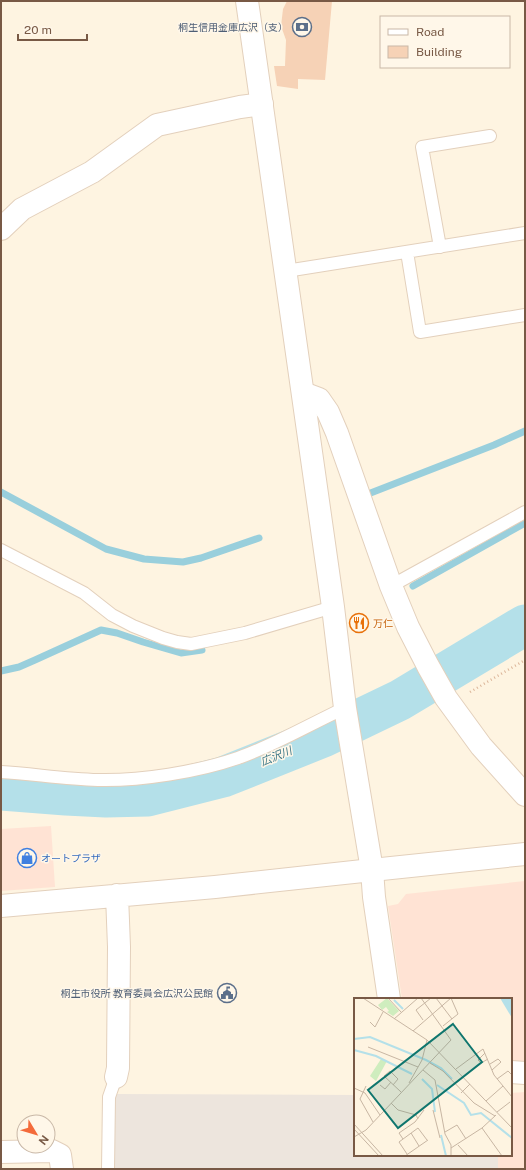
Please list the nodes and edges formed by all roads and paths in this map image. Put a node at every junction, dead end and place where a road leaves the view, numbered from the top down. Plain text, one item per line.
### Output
1 (247, 1) edge
2 (262, 104) junction
3 (490, 136) dead end
4 (1, 229) edge
5 (525, 233) edge
6 (440, 247) junction
7 (407, 252) junction
8 (286, 271) junction
9 (525, 315) edge
10 (303, 393) junction
11 (525, 512) edge
12 (1, 550) edge
13 (391, 586) junction
14 (333, 607) junction
15 (525, 660) edge
16 (448, 701) junction
17 (346, 710) junction
18 (1, 772) edge
19 (525, 795) edge
20 (525, 854) edge
21 (372, 870) junction
22 (117, 895) junction
23 (1, 906) edge
24 (389, 998) edge
25 (512, 1072) edge
26 (525, 1073) edge
27 (116, 1077) joint
28 (1, 1152) edge
29 (62, 1169) edge
30 (108, 1169) edge

1 - 2 street
2 - 4 street
2 - 8 street
3 - 6 lane
5 - 6 lane
6 - 7 lane
7 - 8 lane
7 - 9 lane
8 - 10 street
10 - 13 street
10 - 14 street
11 - 13 lane
12 - 14 lane
13 - 16 street
14 - 17 street
15 - 16 path
16 - 19 street
17 - 18 lane
17 - 21 street
20 - 21 street
21 - 22 street
21 - 24 street
22 - 23 street
22 - 27 street
25 - 26 street
27 - 30 lane
28 - 29 street

